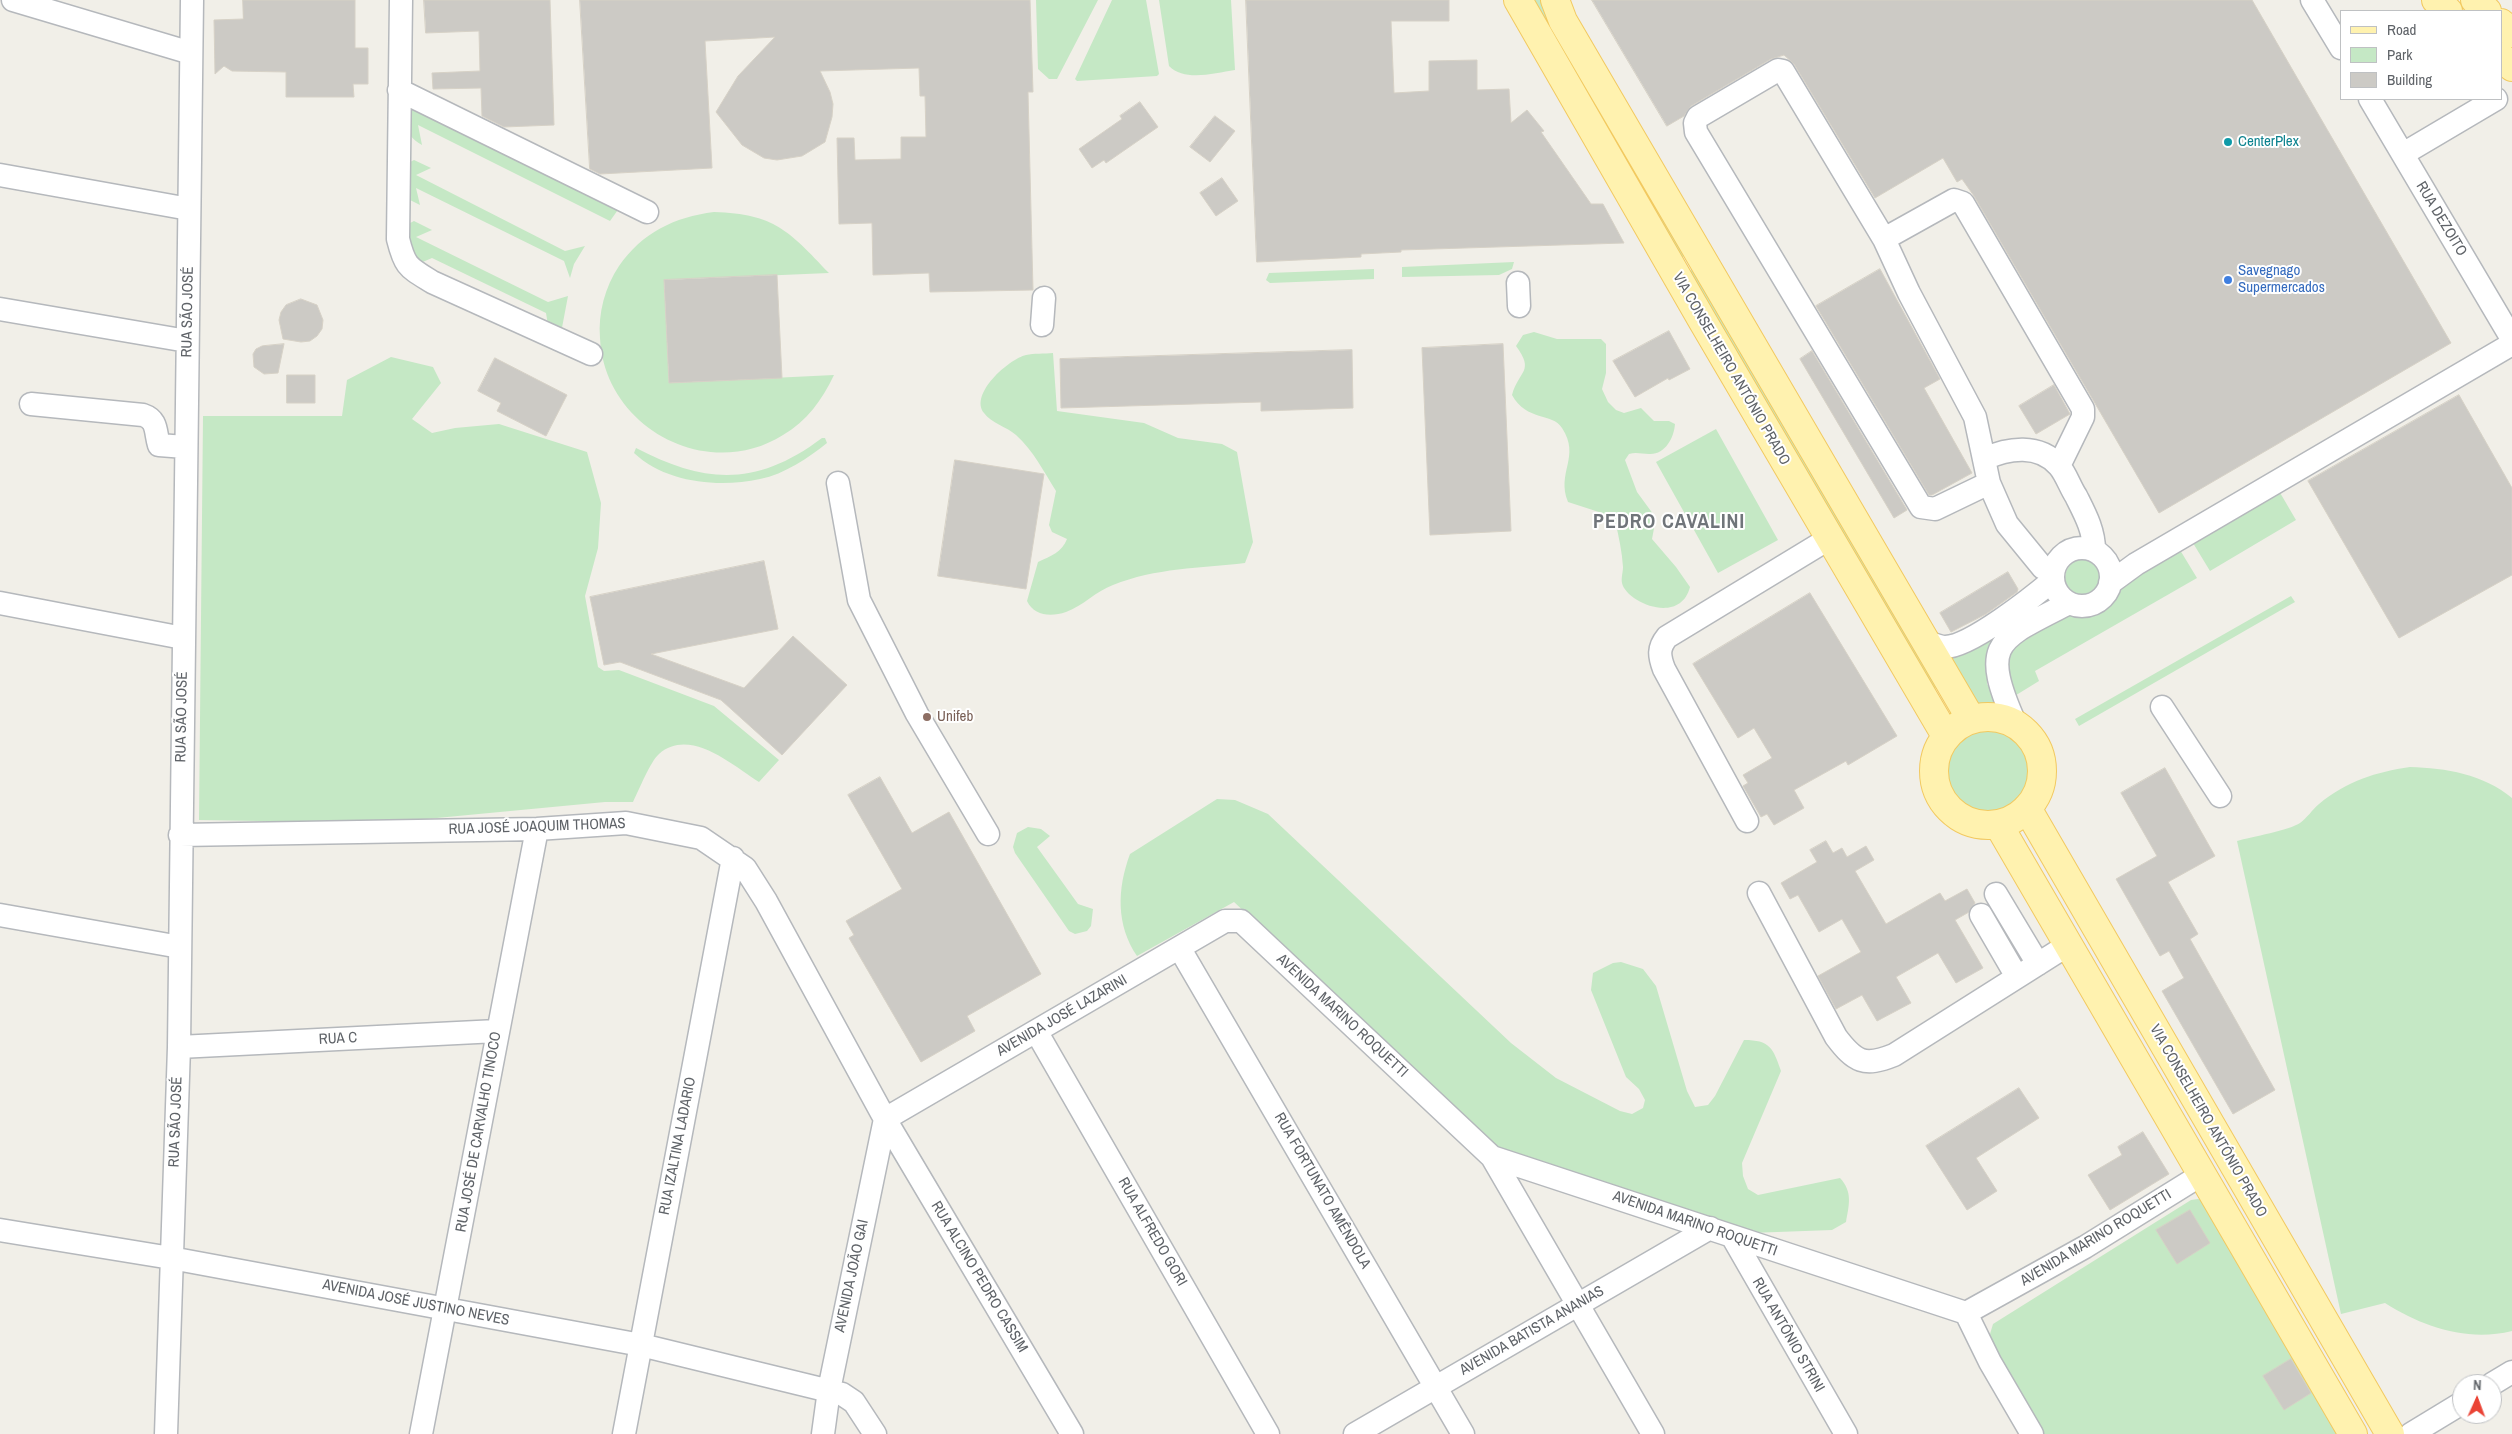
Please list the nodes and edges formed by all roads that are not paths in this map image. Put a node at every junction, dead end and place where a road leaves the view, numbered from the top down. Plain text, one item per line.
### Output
1 (13, 0) edge
2 (192, 0) edge
3 (401, 0) edge
4 (1518, 0) edge
5 (1555, 0) edge
6 (2312, 0) edge
7 (2436, 0) edge
8 (2474, 0) edge
9 (2447, 10) edge
10 (2486, 10) edge
11 (2502, 24) edge
12 (2512, 33) edge
13 (2340, 46) edge
14 (191, 53) junction
15 (2502, 58) edge
16 (2512, 67) edge
17 (399, 90) junction
18 (2371, 100) edge
19 (2494, 100) edge
20 (2403, 154) junction
21 (0, 174) edge
22 (189, 209) junction
23 (647, 212) dead end
24 (1884, 239) junction
25 (1518, 283) dead end
26 (1044, 298) dead end
27 (1519, 306) dead end
28 (0, 309) edge
29 (1042, 325) dead end
30 (2512, 339) edge
31 (187, 341) junction
32 (2512, 344) edge
33 (591, 354) dead end
34 (31, 404) dead end
35 (185, 447) junction
36 (1984, 459) junction
37 (2059, 466) junction
38 (838, 483) dead end
39 (1989, 483) junction
40 (1830, 538) junction
41 (2094, 550) junction
42 (2053, 575) junction
43 (2110, 583) junction
44 (0, 603) edge
45 (2069, 603) junction
46 (183, 638) junction
47 (1926, 642) junction
48 (2162, 707) dead end
49 (1970, 719) junction
50 (2015, 724) junction
51 (1946, 736) junction
52 (2220, 796) dead end
53 (2027, 808) junction
54 (1748, 822) dead end
55 (1998, 824) junction
56 (537, 829) junction
57 (988, 834) dead end
58 (180, 835) junction
59 (733, 858) junction
60 (1759, 893) dead end
61 (1996, 894) dead end
62 (0, 915) edge
63 (1981, 915) dead end
64 (1241, 921) joint
65 (2068, 946) junction
66 (180, 948) junction
67 (1180, 949) junction
68 (2038, 964) junction
69 (2017, 977) junction
70 (497, 1031) junction
71 (1036, 1031) junction
72 (179, 1047) junction
73 (885, 1120) junction
74 (1492, 1157) junction
75 (2201, 1175) junction
76 (1710, 1228) junction
77 (0, 1230) edge
78 (1732, 1236) junction
79 (171, 1258) junction
80 (1578, 1304) junction
81 (446, 1309) junction
82 (1966, 1313) junction
83 (641, 1345) junction
84 (1436, 1387) junction
85 (829, 1390) junction
86 (2452, 1409) edge
87 (166, 1434) edge
88 (421, 1434) edge
89 (624, 1434) edge
90 (823, 1434) edge
91 (875, 1434) edge
92 (1072, 1434) edge
93 (1268, 1434) edge
94 (1355, 1434) edge
95 (1463, 1434) edge
96 (1653, 1434) edge
97 (1846, 1434) edge
98 (2032, 1434) edge
99 (2353, 1434) edge
100 (2390, 1434) edge
101 (2411, 1434) edge

1 - 14 street
2 - 14 street, RUA SÃO JOSÉ
3 - 17 street
4 - 40 main road, VIA CONSELHEIRO ANTÔNIO PRADO
5 - 47 main road, VIA CONSELHEIRO ANTÔNIO PRADO
6 - 13 street
7 - 9 main road
8 - 10 main road
11 - 12 main road
14 - 22 street, RUA SÃO JOSÉ
15 - 16 main road
17 - 23 street
17 - 33 street
18 - 20 street, RUA DEZOITO
19 - 20 street
20 - 30 street, RUA DEZOITO
21 - 22 street
22 - 31 street, RUA SÃO JOSÉ
24 - 36 street
24 - 37 street
24 - 39 street
25 - 27 street
26 - 29 street
28 - 31 street
31 - 35 street, RUA SÃO JOSÉ
32 - 43 street
34 - 35 street
35 - 46 street, RUA SÃO JOSÉ
36 - 37 street
36 - 39 street
37 - 41 street
38 - 57 street
39 - 42 street
40 - 51 main road, VIA CONSELHEIRO ANTÔNIO PRADO
40 - 54 street
41 - 42 street
41 - 43 street
42 - 45 street
42 - 47 street
43 - 45 street
44 - 46 street
45 - 50 street
46 - 58 street, RUA SÃO JOSÉ
47 - 49 main road, VIA CONSELHEIRO ANTÔNIO PRADO
48 - 52 street
49 - 50 main road
49 - 51 main road
50 - 53 main road
51 - 55 main road
53 - 55 main road
53 - 100 main road, VIA CONSELHEIRO ANTÔNIO PRADO
55 - 65 main road
56 - 58 street, RUA JOSÉ JOAQUIM THOMAS
56 - 59 street, RUA JOSÉ JOAQUIM THOMAS
56 - 70 street, RUA JOSÉ DE CARVALHO TINOCO
58 - 66 street, RUA SÃO JOSÉ
59 - 73 street, RUA JOSÉ JOAQUIM THOMAS
59 - 83 street, RUA IZALTINA LADARIO
60 - 69 street
61 - 68 street
62 - 66 street
63 - 69 street
64 - 67 street, AVENIDA JOSÉ LAZARINI
64 - 74 street, AVENIDA MARINO ROQUETTI
65 - 68 street
65 - 75 main road
66 - 72 street, RUA SÃO JOSÉ
67 - 71 street, AVENIDA JOSÉ LAZARINI
67 - 84 street, RUA FORTUNATO AMÊNDOLA
68 - 69 street
70 - 72 street, RUA C
70 - 81 street, RUA JOSÉ DE CARVALHO TINOCO
71 - 73 street, AVENIDA JOSÉ LAZARINI
71 - 93 street, RUA ALFREDO GORI
72 - 79 street, RUA SÃO JOSÉ
73 - 85 street, AVENIDA JOÃO GAI
73 - 92 street, RUA ALCINO PEDRO CASSIM
74 - 76 street, AVENIDA MARINO ROQUETTI
74 - 80 street
75 - 82 street, AVENIDA MARINO ROQUETTI
75 - 99 main road
76 - 78 street, AVENIDA MARINO ROQUETTI
76 - 80 street, AVENIDA BATISTA ANANIAS
77 - 79 street, AVENIDA JOSÉ JUSTINO NEVES
78 - 82 street, AVENIDA MARINO ROQUETTI
78 - 97 street, RUA ANTÔNIO STRINI
79 - 81 street, AVENIDA JOSÉ JUSTINO NEVES
79 - 87 street, RUA SÃO JOSÉ
80 - 84 street, AVENIDA BATISTA ANANIAS
80 - 96 street
81 - 83 street, AVENIDA JOSÉ JUSTINO NEVES
81 - 88 street, RUA JOSÉ DE CARVALHO TINOCO
82 - 98 street
83 - 85 street, AVENIDA JOSÉ JUSTINO NEVES
83 - 89 street, RUA IZALTINA LADARIO
84 - 94 street, AVENIDA BATISTA ANANIAS
84 - 95 street, RUA FORTUNATO AMÊNDOLA
85 - 90 street, AVENIDA JOÃO GAI
85 - 91 street, AVENIDA JOSÉ JUSTINO NEVES
86 - 101 street

